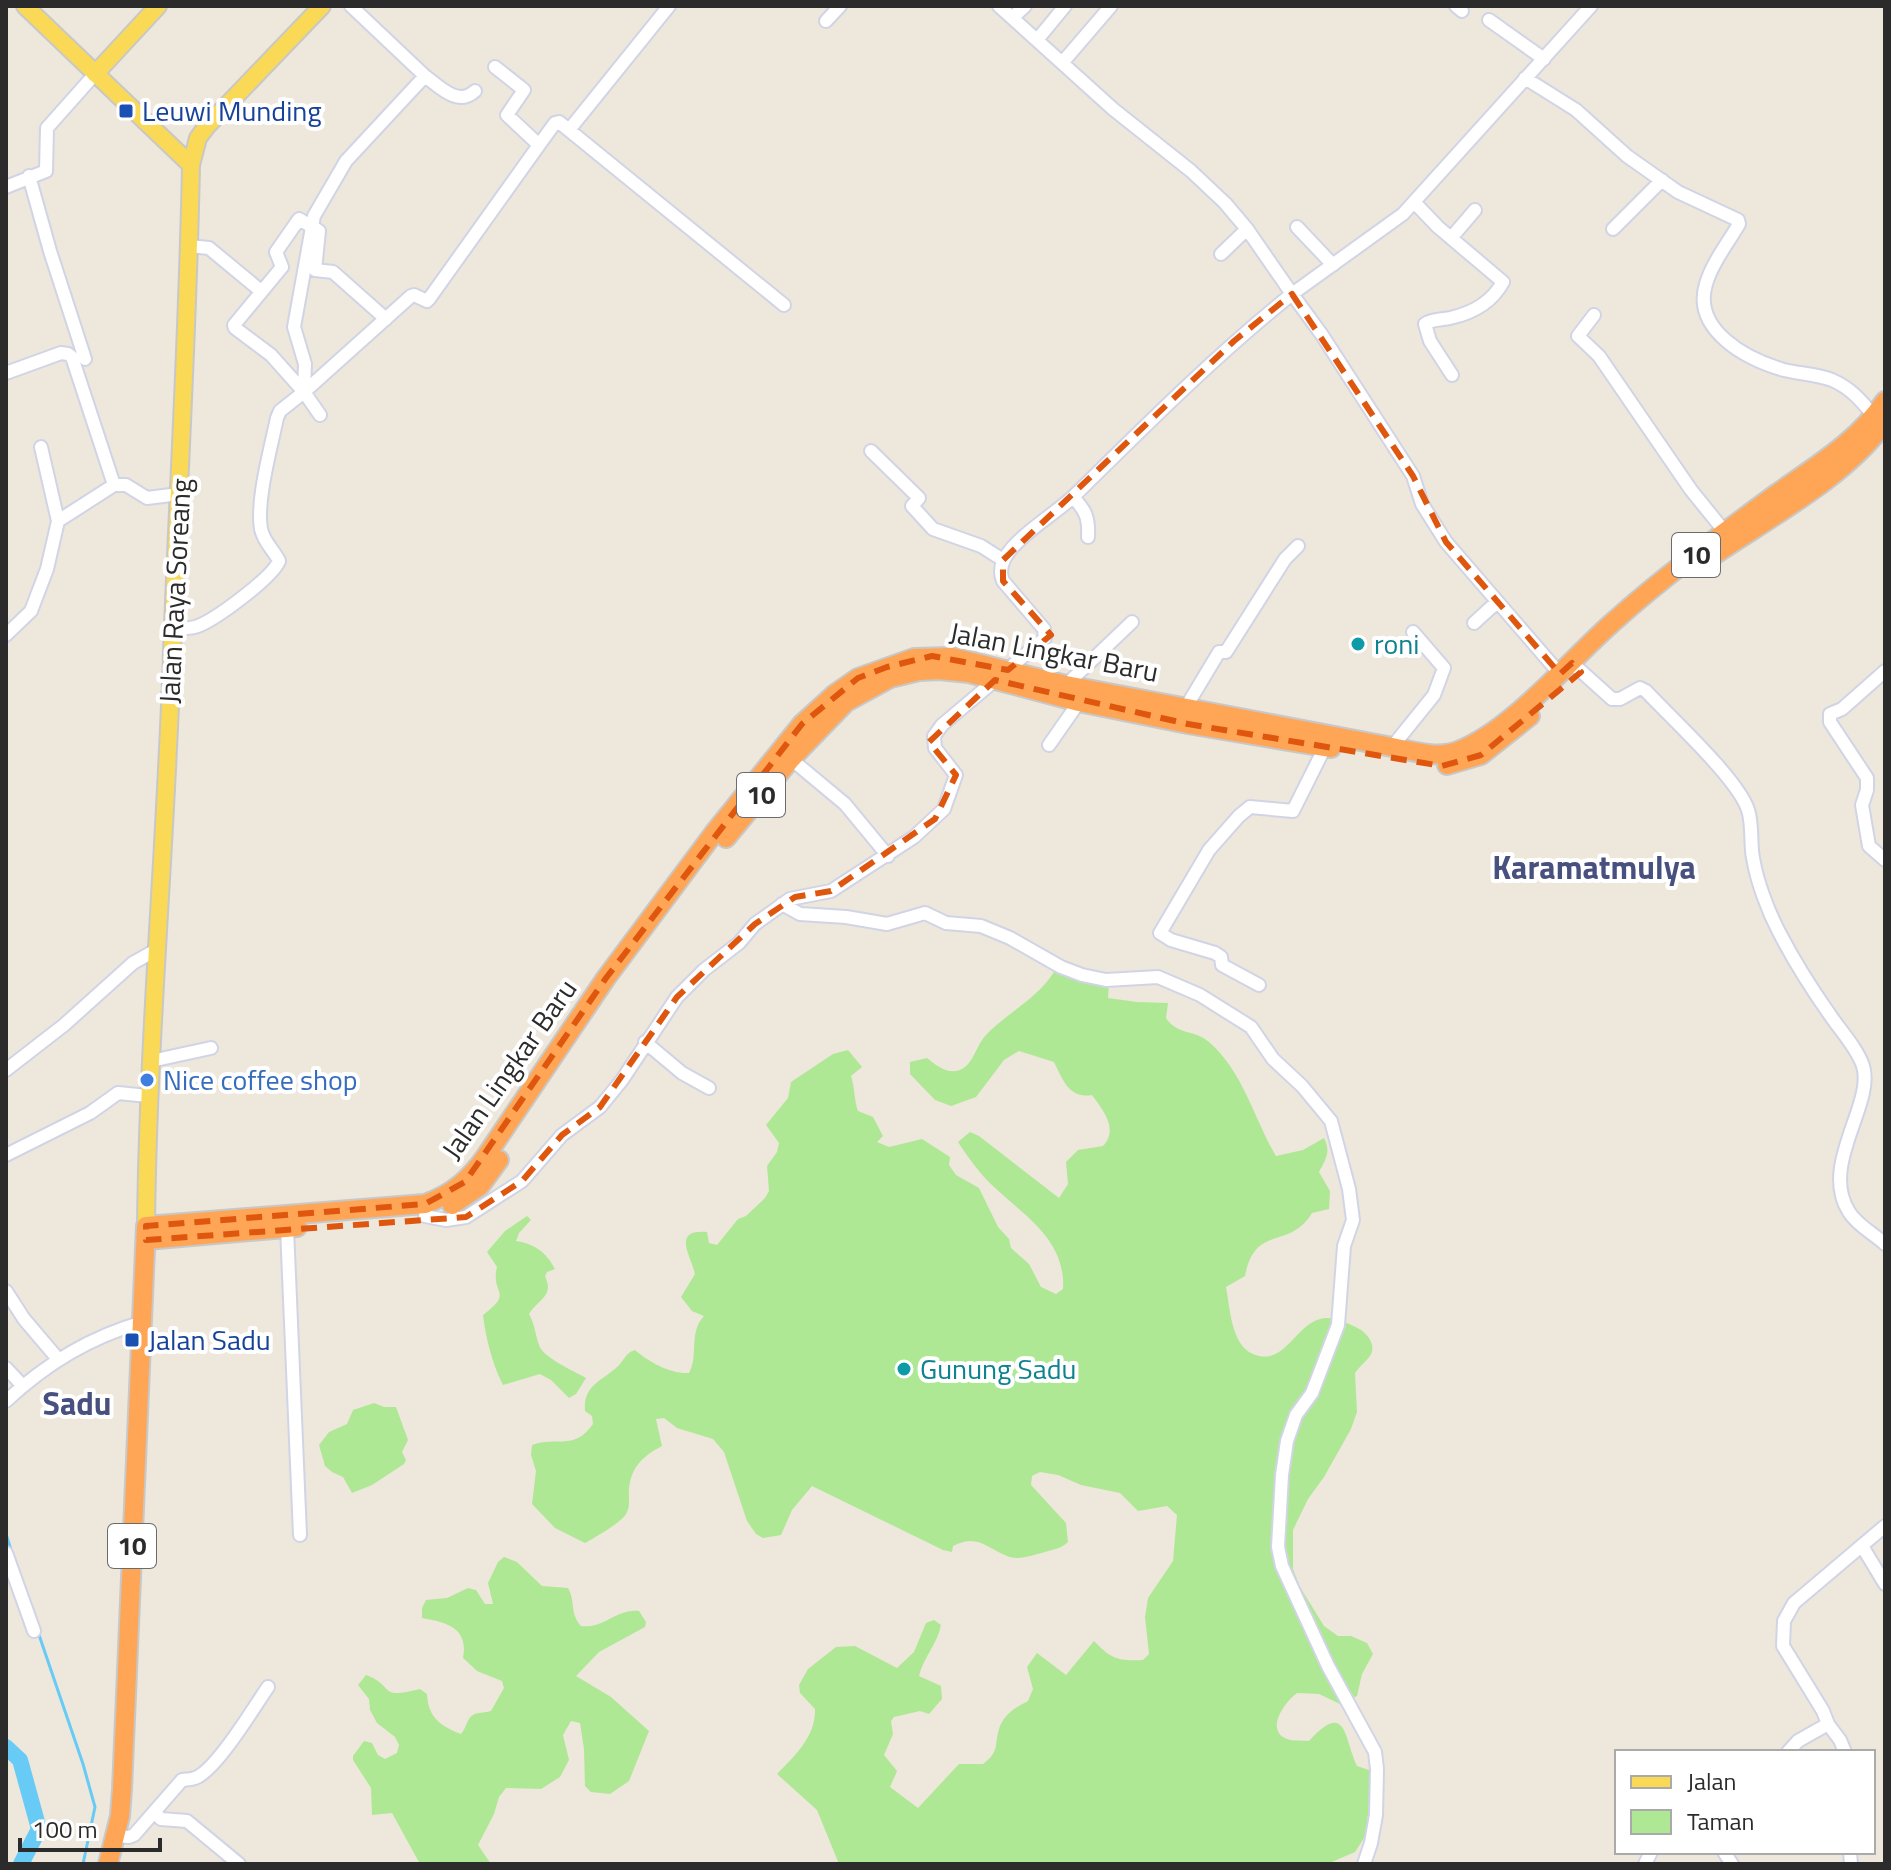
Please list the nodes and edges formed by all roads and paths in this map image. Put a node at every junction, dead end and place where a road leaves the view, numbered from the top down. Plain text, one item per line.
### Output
1 (158, 6) edge
2 (322, 6) edge
3 (351, 6) edge
4 (669, 6) edge
5 (840, 6) edge
6 (999, 6) edge
7 (1025, 6) edge
8 (1065, 6) edge
9 (1111, 6) edge
10 (1591, 6) edge
11 (24, 7) edge
12 (1012, 18) junction
13 (1489, 20) dead end
14 (826, 21) dead end
15 (1037, 40) junction
16 (1544, 59) junction
17 (1062, 63) junction
18 (495, 67) dead end
19 (95, 74) junction
20 (425, 76) junction
21 (1525, 78) junction
22 (475, 91) dead end
23 (569, 130) junction
24 (539, 145) junction
25 (191, 165) junction
26 (29, 176) junction
27 (1662, 180) junction
28 (6, 187) edge
29 (1414, 202) junction
30 (1475, 210) dead end
31 (1297, 227) dead end
32 (314, 228) junction
33 (1247, 229) junction
34 (1613, 229) dead end
35 (1451, 238) junction
36 (189, 246) junction
37 (1221, 254) dead end
38 (1333, 265) junction
39 (261, 291) junction
40 (1292, 294) junction
41 (784, 305) dead end
42 (1594, 315) dead end
43 (386, 319) junction
44 (85, 359) dead end
45 (6, 373) edge
46 (1452, 375) dead end
47 (301, 388) junction
48 (320, 415) dead end
49 (1882, 419) edge
50 (41, 447) dead end
51 (871, 451) dead end
52 (114, 485) junction
53 (179, 494) junction
54 (1073, 497) junction
55 (58, 521) junction
56 (1725, 532) junction
57 (1088, 537) dead end
58 (1298, 546) dead end
59 (1003, 560) junction
60 (1497, 602) junction
61 (1132, 622) dead end
62 (1474, 623) dead end
63 (172, 629) junction
64 (1413, 632) dead end
65 (6, 635) edge
66 (1571, 670) junction
67 (1885, 671) edge
68 (1002, 675) junction
69 (1066, 685) junction
70 (1079, 702) junction
71 (1186, 707) junction
72 (1049, 745) dead end
73 (1325, 747) junction
74 (1392, 747) junction
75 (791, 759) junction
76 (888, 856) junction
77 (1885, 860) edge
78 (782, 904) junction
79 (156, 950) junction
80 (1259, 985) dead end
81 (645, 1042) junction
82 (211, 1048) dead end
83 (151, 1061) junction
84 (6, 1070) edge
85 (709, 1088) dead end
86 (148, 1096) junction
87 (6, 1155) edge
88 (425, 1216) junction
89 (287, 1228) junction
90 (146, 1233) junction
91 (1885, 1244) edge
92 (6, 1291) edge
93 (143, 1322) junction
94 (58, 1359) junction
95 (6, 1368) edge
96 (23, 1386) junction
97 (6, 1401) edge
98 (1885, 1526) edge
99 (300, 1535) dead end
100 (1862, 1546) junction
101 (6, 1553) edge
102 (1885, 1584) edge
103 (34, 1631) dead end
104 (268, 1687) dead end
105 (1828, 1724) junction
106 (1790, 1750) edge
107 (1844, 1750) edge
108 (154, 1812) junction
109 (114, 1836) junction
110 (108, 1864) edge
111 (239, 1864) edge
112 (1364, 1864) edge

1 - 19 main road
2 - 25 main road, Jalan Raya Soreang
3 - 20 street
4 - 23 street
5 - 14 street
6 - 12 street
7 - 12 street
8 - 15 street
9 - 17 street
10 - 16 street
11 - 19 main road
12 - 15 street
13 - 16 street
15 - 17 street
16 - 21 street
17 - 33 street
18 - 24 street
19 - 25 main road
19 - 26 street
20 - 22 street
20 - 32 street
21 - 27 street
21 - 29 street
23 - 24 street
23 - 41 street
24 - 43 street
25 - 36 main road, Jalan Raya Soreang
26 - 28 street
26 - 44 street
27 - 34 street
27 - 49 street
29 - 35 street
29 - 38 street
30 - 35 street
31 - 38 street
32 - 39 street
32 - 43 street
32 - 47 street
33 - 37 street
33 - 40 street
35 - 46 street
36 - 39 street
36 - 53 main road, Jalan Raya Soreang
38 - 40 street
39 - 47 street
40 - 54 street
40 - 60 street
42 - 56 street
43 - 47 street
45 - 52 street
47 - 48 street
47 - 63 street
49 - 56 highway, Jalan Lingkar Baru / 10
49 - 66 highway, Jalan Lingkar Baru / 10
50 - 55 street
51 - 59 street
52 - 53 street
52 - 55 street
53 - 63 main road, Jalan Raya Soreang
54 - 57 street
54 - 59 street
55 - 65 street
56 - 66 highway, Jalan Lingkar Baru / 10
58 - 71 street
59 - 68 street
60 - 62 street
60 - 66 street
61 - 69 street
63 - 79 main road, Jalan Raya Soreang
64 - 74 street
66 - 73 highway, Jalan Lingkar Baru / 10
66 - 74 highway, Jalan Lingkar Baru / 10
66 - 91 street
67 - 77 street
68 - 69 highway, Jalan Lingkar Baru / 10
68 - 70 highway, Jalan Lingkar Baru / 10
68 - 75 highway, Jalan Lingkar Baru / 10
68 - 76 street
68 - 90 highway, Jalan Lingkar Baru / 10
69 - 71 highway, Jalan Lingkar Baru / 10
70 - 72 street
70 - 73 highway, Jalan Lingkar Baru / 10
71 - 74 highway, Jalan Lingkar Baru / 10
73 - 80 street
75 - 76 street
75 - 88 highway, Jalan Lingkar Baru / 10
76 - 78 street
78 - 81 street
78 - 112 street
79 - 83 main road, Jalan Raya Soreang
79 - 84 street
81 - 85 street
81 - 88 street
82 - 83 street
83 - 86 main road, Jalan Raya Soreang
86 - 87 street
86 - 90 main road, Jalan Raya Soreang
88 - 89 highway, Jalan Lingkar Baru / 10
89 - 90 highway, Jalan Lingkar Baru / 10
89 - 99 street
90 - 93 highway, 10
92 - 94 street
93 - 94 street
93 - 109 highway, 10
94 - 96 street
95 - 96 street
96 - 97 street
98 - 100 street
100 - 102 street
100 - 105 street
101 - 103 street
104 - 108 street
105 - 106 street
105 - 107 street
108 - 109 street
108 - 111 street
109 - 110 highway, 10

